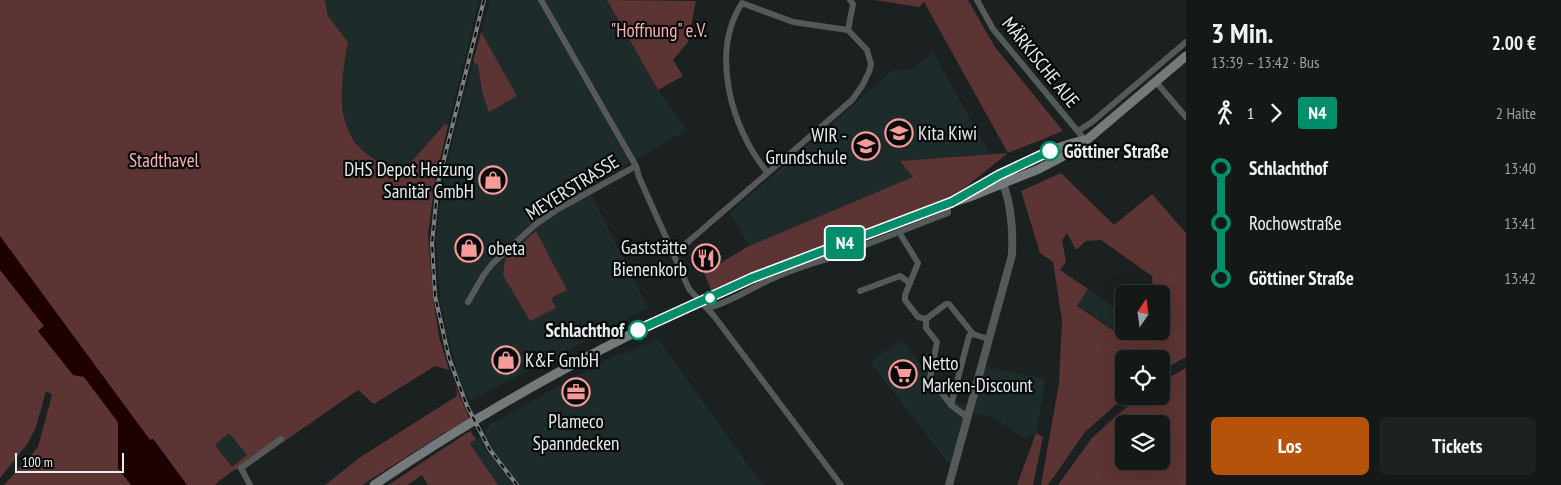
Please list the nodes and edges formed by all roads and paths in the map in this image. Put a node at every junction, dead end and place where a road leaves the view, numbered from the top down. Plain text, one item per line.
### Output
1 (541, 0) edge
2 (850, 0) edge
3 (977, 0) edge
4 (848, 30) junction
5 (1186, 42) edge
6 (1186, 56) edge
7 (1156, 82) junction
8 (1186, 117) edge
9 (1078, 131) junction
10 (1085, 140) junction
11 (636, 166) junction
12 (767, 172) junction
13 (1001, 179) junction
14 (950, 203) junction
15 (891, 226) junction
16 (899, 232) junction
17 (890, 235) junction
18 (674, 254) junction
19 (822, 256) junction
20 (910, 283) junction
21 (860, 292) dead end
22 (468, 302) dead end
23 (700, 302) junction
24 (708, 308) junction
25 (926, 319) junction
26 (973, 334) junction
27 (988, 339) junction
28 (951, 405) junction
29 (967, 417) junction
30 (281, 439) dead end
31 (250, 485) edge
32 (374, 485) edge
33 (841, 485) edge
34 (949, 485) edge

1 - 11 street, MEYERSTRASSE
2 - 4 street
3 - 9 street, MÄRKISCHE AUE
4 - 12 street
4 - 12 street
5 - 9 street
6 - 7 main road
7 - 8 street
7 - 10 main road
9 - 10 street, MÄRKISCHE AUE
10 - 13 main road
10 - 13 main road
11 - 18 street, MEYERSTRASSE
11 - 22 street, MEYERSTRASSE
12 - 18 street
13 - 14 main road
13 - 27 street
14 - 15 main road
14 - 16 street
15 - 17 street
15 - 19 main road
16 - 17 street
16 - 20 street
17 - 19 street
18 - 23 street, MEYERSTRASSE
19 - 23 main road
19 - 24 street
20 - 21 street
20 - 25 street
23 - 24 street, MEYERSTRASSE
23 - 32 main road
24 - 33 street, MEYERSTRASSE
25 - 26 street
25 - 28 street
26 - 27 street
26 - 28 street
27 - 29 street
28 - 29 street
29 - 34 street
30 - 31 street

